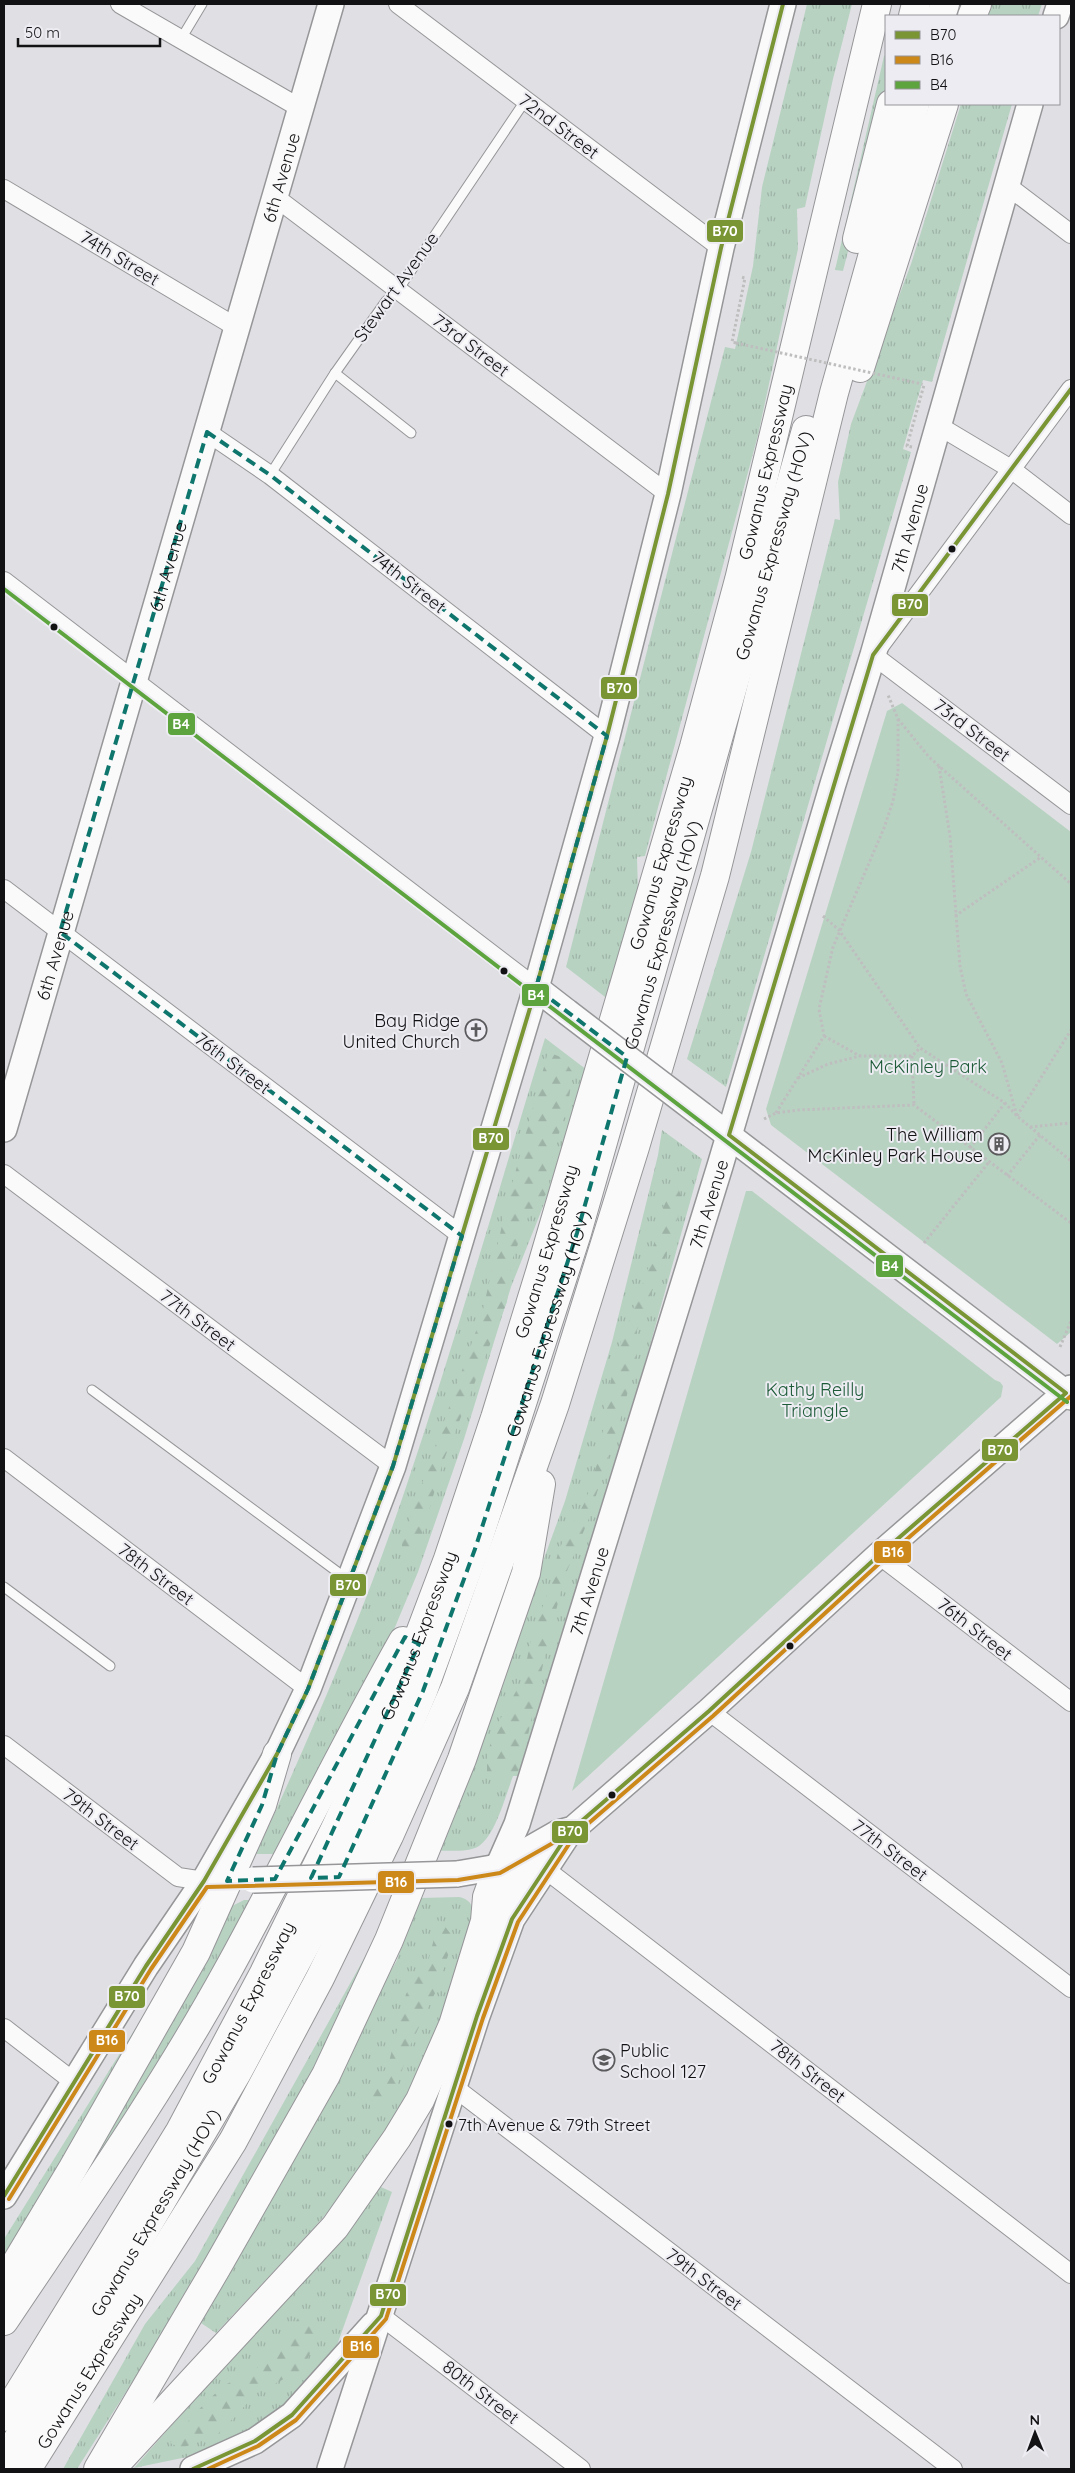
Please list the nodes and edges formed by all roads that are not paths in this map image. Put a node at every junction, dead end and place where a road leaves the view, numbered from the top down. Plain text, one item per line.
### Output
1 (120, 4) edge
2 (202, 4) edge
3 (331, 4) edge
4 (398, 4) edge
5 (877, 4) edge
6 (778, 6) edge
7 (181, 39) junction
8 (525, 101) junction
9 (891, 105) edge
10 (906, 105) edge
11 (915, 105) edge
12 (944, 105) edge
13 (1030, 105) edge
14 (300, 108) junction
15 (897, 163) junction
16 (1005, 184) junction
17 (4, 189) edge
18 (275, 197) junction
19 (1071, 234) edge
20 (721, 248) junction
21 (398, 290) junction
22 (236, 327) junction
23 (335, 373) junction
24 (1071, 389) edge
25 (939, 426) junction
26 (207, 432) junction
27 (411, 433) dead end
28 (1011, 469) junction
29 (270, 475) junction
30 (668, 494) junction
31 (1071, 515) edge
32 (4, 581) edge
33 (873, 655) junction
34 (134, 680) junction
35 (607, 736) junction
36 (1071, 805) edge
37 (714, 876) junction
38 (4, 889) edge
39 (60, 932) junction
40 (536, 988) junction
41 (4, 1129) edge
42 (729, 1135) junction
43 (4, 1174) edge
44 (462, 1236) junction
45 (92, 1390) dead end
46 (1069, 1392) edge
47 (555, 1404) junction
48 (4, 1458) edge
49 (393, 1466) junction
50 (880, 1555) junction
51 (448, 1559) junction
52 (349, 1580) junction
53 (4, 1587) edge
54 (110, 1666) dead end
55 (308, 1689) junction
56 (1071, 1702) edge
57 (709, 1711) junction
58 (4, 1745) edge
59 (277, 1754) joint
60 (570, 1831) junction
61 (498, 1867) junction
62 (545, 1869) junction
63 (228, 1881) junction
64 (486, 1921) junction
65 (1071, 1988) edge
66 (4, 2028) edge
67 (74, 2082) junction
68 (455, 2088) junction
69 (4, 2196) edge
70 (1071, 2274) edge
71 (4, 2283) edge
72 (381, 2316) junction
73 (4, 2321) edge
74 (4, 2417) edge
75 (4, 2461) edge
76 (210, 2467) edge
77 (27, 2469) edge
78 (98, 2469) edge
79 (111, 2469) edge
80 (330, 2469) edge
81 (581, 2469) edge
82 (953, 2469) edge

1 - 7 street
2 - 7 lane
3 - 14 main road, 6th Avenue
4 - 8 street, 72nd Street
5 - 51 highway, Gowanus Expressway
6 - 20 main road
7 - 14 street
8 - 20 street, 72nd Street
8 - 21 lane, Stewart Avenue
9 - 75 highway, Gowanus Expressway (HOV)
10 - 15 highway
11 - 15 highway, Gowanus Expressway
12 - 37 highway
13 - 16 main road, 7th Avenue
14 - 18 main road, 6th Avenue
15 - 37 highway, Gowanus Expressway
16 - 19 street
16 - 25 main road, 7th Avenue
17 - 22 street, 74th Street
18 - 21 street, 73rd Street
18 - 22 main road, 6th Avenue
20 - 30 main road
21 - 23 lane, Stewart Avenue
21 - 30 street, 73rd Street
22 - 26 main road, 6th Avenue
23 - 27 lane
23 - 29 lane, Stewart Avenue
24 - 28 street
25 - 28 street
25 - 33 main road, 7th Avenue
26 - 29 street, 74th Street
26 - 34 main road, 6th Avenue
28 - 31 street
28 - 33 street
29 - 35 street, 74th Street
30 - 35 main road
32 - 34 street
33 - 36 street, 73rd Street
33 - 42 main road, 7th Avenue
34 - 39 main road, 6th Avenue
34 - 40 street
35 - 40 main road
37 - 47 highway, Gowanus Expressway
38 - 39 street, 76th Street
39 - 41 main road, 6th Avenue
39 - 44 street, 76th Street
40 - 42 main road, bridge
40 - 44 main road
42 - 46 main road
42 - 61 main road, 7th Avenue
43 - 49 street, 77th Street
44 - 49 main road
45 - 52 lane
46 - 50 main road
47 - 77 highway, Gowanus Expressway
47 - 78 highway
48 - 55 street, 78th Street
49 - 52 main road
50 - 56 street, 76th Street
50 - 57 main road
51 - 73 highway
51 - 74 highway, Gowanus Expressway
52 - 55 main road
53 - 54 lane
55 - 59 main road
57 - 60 main road
57 - 65 street, 77th Street
58 - 63 street, 79th Street
59 - 63 highway
60 - 61 main road
60 - 62 main road
61 - 63 main road, bridge
61 - 64 highway
62 - 64 highway
62 - 68 main road
62 - 70 street, 78th Street
63 - 67 main road
63 - 71 highway
64 - 79 highway
66 - 67 street
67 - 69 main road
68 - 72 main road
68 - 82 street, 79th Street
72 - 76 main road
72 - 80 main road
72 - 81 street, 80th Street

